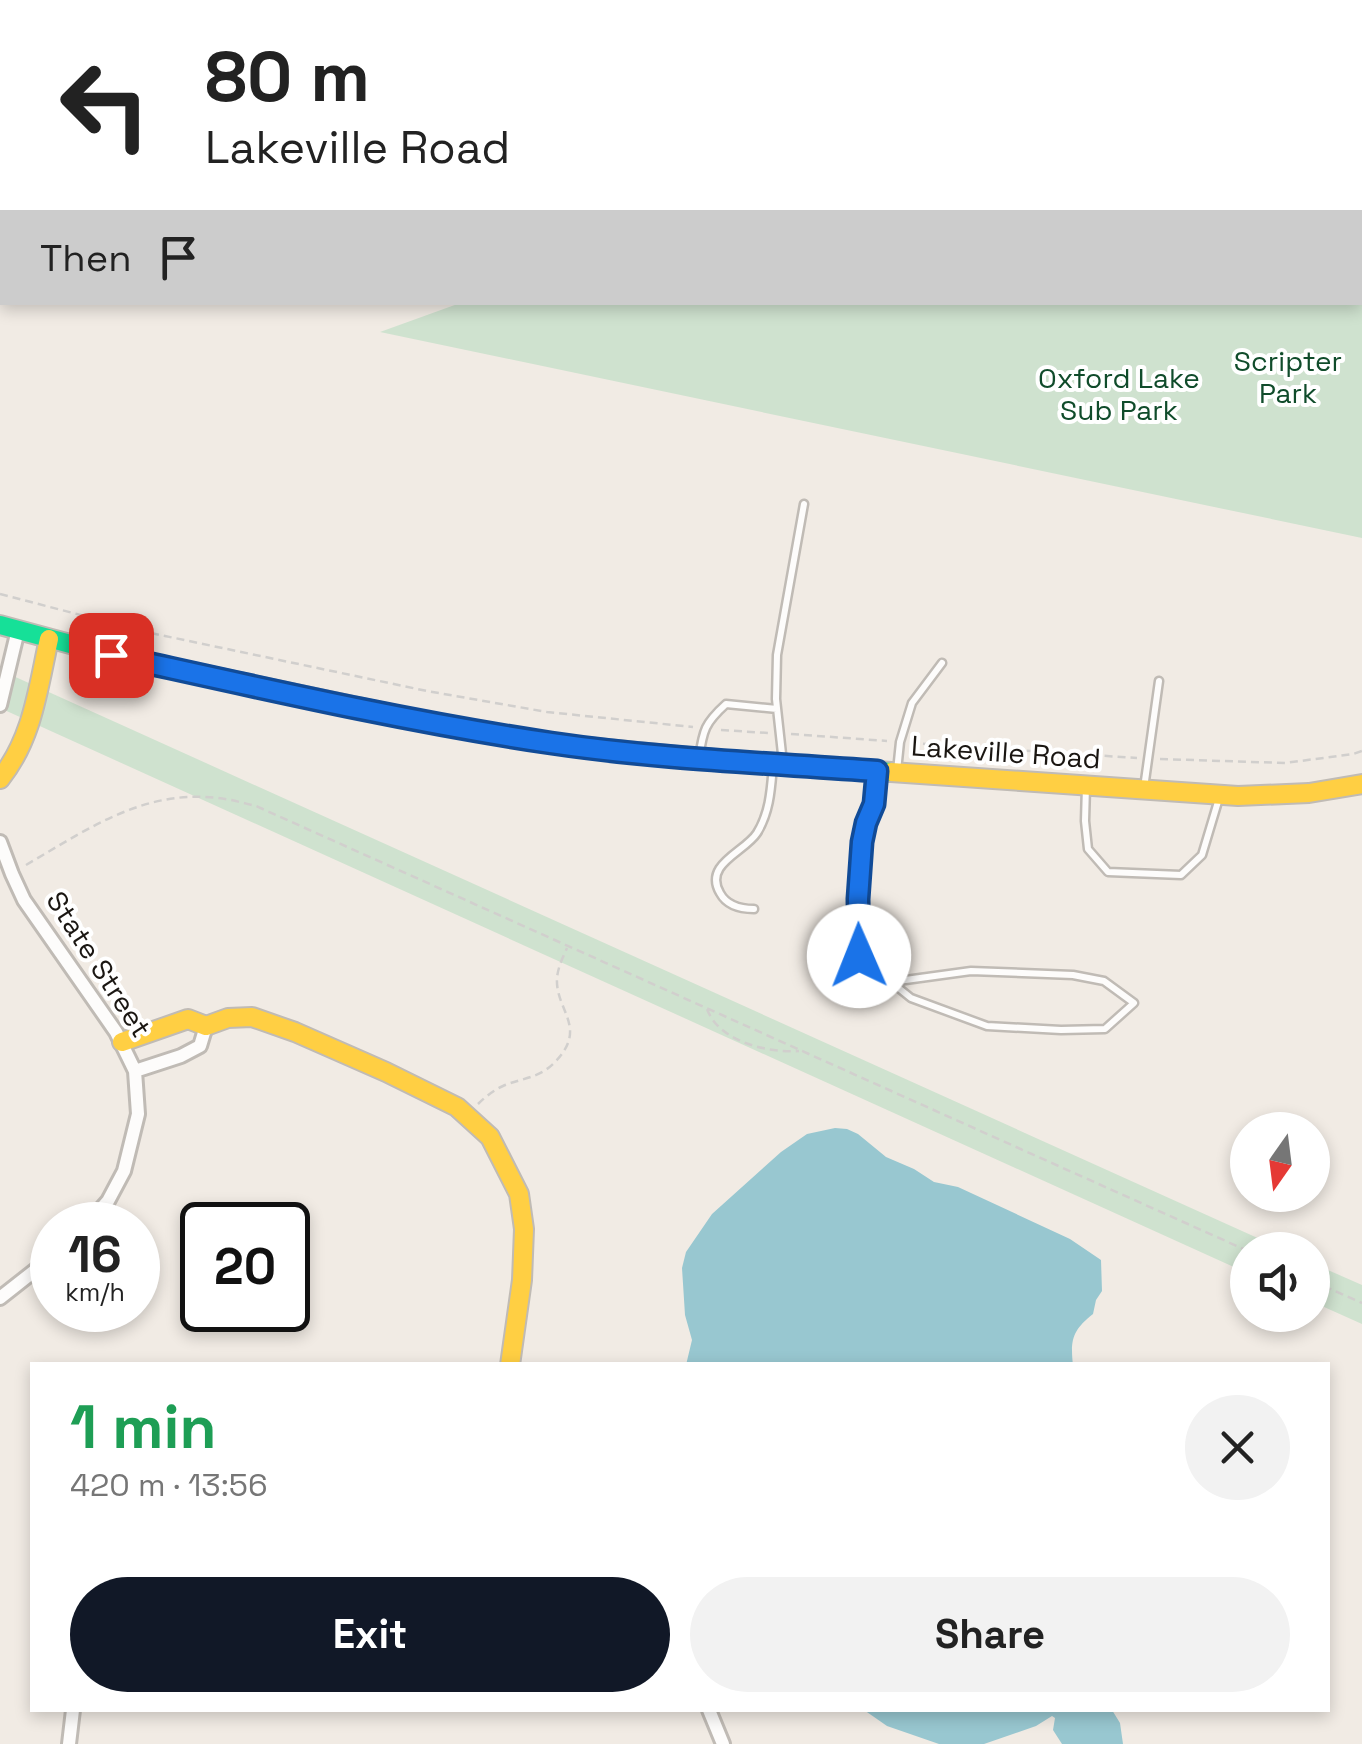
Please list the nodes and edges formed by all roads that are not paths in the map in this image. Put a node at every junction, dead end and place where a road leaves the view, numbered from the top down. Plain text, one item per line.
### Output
1 (804, 504) dead end
2 (9, 628) edge
3 (49, 639) junction
4 (942, 663) dead end
5 (1159, 681) dead end
6 (0, 705) edge
7 (777, 709) junction
8 (699, 758) junction
9 (778, 764) junction
10 (877, 771) junction
11 (897, 772) junction
12 (0, 780) edge
13 (1362, 784) edge
14 (1086, 785) junction
15 (1144, 789) junction
16 (1220, 795) junction
17 (0, 842) edge
18 (754, 909) dead end
19 (891, 982) junction
20 (206, 1026) junction
21 (122, 1042) junction
22 (135, 1071) junction
23 (107, 1202) edge
24 (30, 1274) edge
25 (0, 1298) edge
26 (510, 1362) edge
27 (73, 1712) edge
28 (711, 1712) edge
29 (69, 1744) edge
30 (724, 1744) edge

1 - 7 lane
2 - 3 main road, Lakeville Road
2 - 6 street
3 - 8 main road, Lakeville Road
3 - 12 main road
4 - 11 lane
5 - 15 lane
7 - 8 lane
7 - 9 lane
8 - 9 main road, Lakeville Road
9 - 10 main road, Lakeville Road
9 - 18 lane
10 - 11 main road, Lakeville Road
10 - 19 lane
11 - 14 main road, Lakeville Road
13 - 16 main road, Lakeville Road
14 - 15 main road, Lakeville Road
14 - 16 lane
15 - 16 main road, Lakeville Road
17 - 21 street, State Street
19 - 19 lane
20 - 21 main road
20 - 22 street
20 - 26 main road
21 - 22 street, State Street
22 - 23 street, State Street
24 - 25 street
27 - 29 street
28 - 30 street

